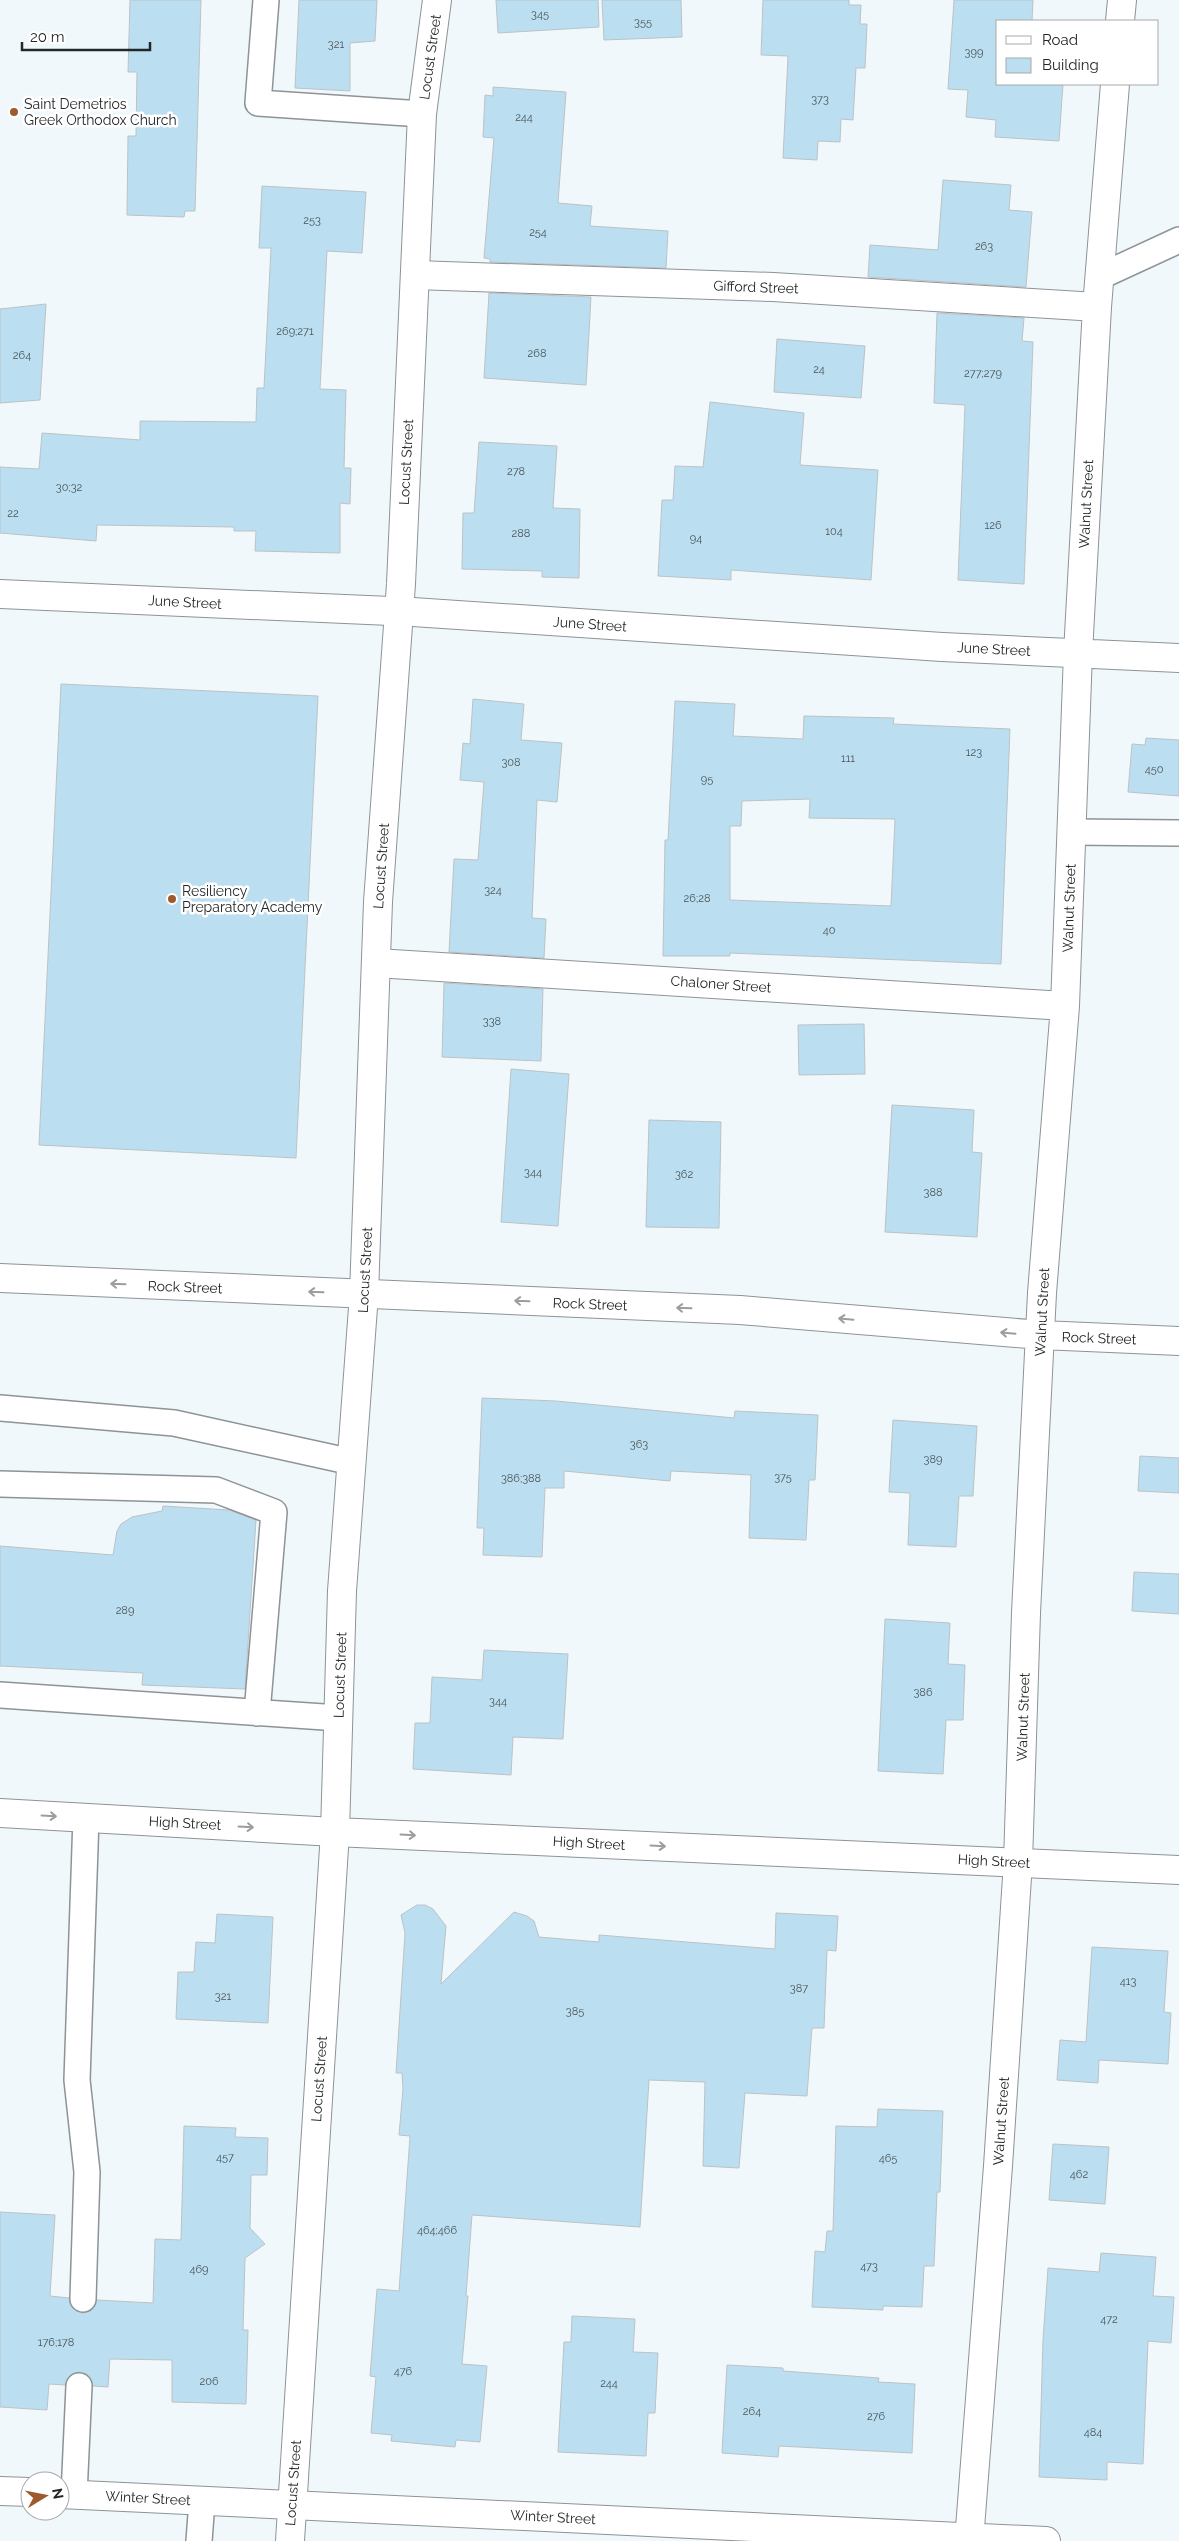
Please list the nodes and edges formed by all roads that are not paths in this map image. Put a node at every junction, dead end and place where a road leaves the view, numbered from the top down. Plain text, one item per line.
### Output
1 (266, 0) edge
2 (438, 0) edge
3 (1122, 0) edge
4 (1120, 20) edge
5 (1115, 85) edge
6 (422, 114) junction
7 (1179, 240) edge
8 (415, 275) junction
9 (1099, 278) junction
10 (1097, 307) junction
11 (0, 594) edge
12 (398, 612) junction
13 (1078, 653) junction
14 (1179, 658) edge
15 (1072, 832) junction
16 (1179, 833) edge
17 (376, 963) junction
18 (1065, 1006) junction
19 (0, 1278) edge
20 (364, 1294) junction
21 (1040, 1336) junction
22 (1179, 1341) edge
23 (0, 1408) edge
24 (352, 1462) junction
25 (0, 1484) edge
26 (0, 1695) edge
27 (257, 1713) junction
28 (339, 1718) junction
29 (0, 1813) edge
30 (86, 1818) junction
31 (335, 1832) junction
32 (1018, 1862) junction
33 (1179, 1870) edge
34 (83, 2299) dead end
35 (79, 2386) dead end
36 (70, 2471) edge
37 (0, 2491) edge
38 (20, 2492) edge
39 (70, 2494) edge
40 (202, 2500) junction
41 (292, 2505) junction
42 (970, 2539) edge
43 (199, 2541) edge
44 (290, 2541) edge
45 (1046, 2541) edge

1 - 6 lane
2 - 6 street, Locust Street
3 - 4 street
5 - 9 street, Walnut Street
6 - 8 street, Locust Street
7 - 9 lane
8 - 10 street, Gifford Street
8 - 12 street, Locust Street
9 - 10 street, Walnut Street
10 - 13 street, Walnut Street
11 - 12 street, June Street
12 - 13 street, June Street
12 - 17 street, Locust Street
13 - 14 street, June Street
13 - 15 street, Walnut Street
15 - 16 lane
15 - 18 street, Walnut Street
17 - 18 street, Chaloner Street
17 - 20 street, Locust Street
18 - 21 street, Walnut Street
20 -> 19 street, Rock Street
21 -> 20 street, Rock Street
20 - 24 street, Locust Street
21 - 22 street, Rock Street
21 - 32 street, Walnut Street
23 - 24 lane
24 - 28 street, Locust Street
25 - 27 lane
26 - 27 lane
27 - 28 lane
28 - 31 street, Locust Street
29 -> 30 street, High Street
30 -> 31 street, High Street
30 - 34 lane
31 -> 32 street, High Street
31 - 41 street, Locust Street
32 - 33 street, High Street
32 - 42 street, Walnut Street
35 - 36 lane
37 - 38 street
39 - 40 street, Winter Street
40 - 41 street, Winter Street
40 - 43 lane
41 - 42 street, Winter Street
41 - 44 street, Locust Street
42 - 45 street, Winter Street

